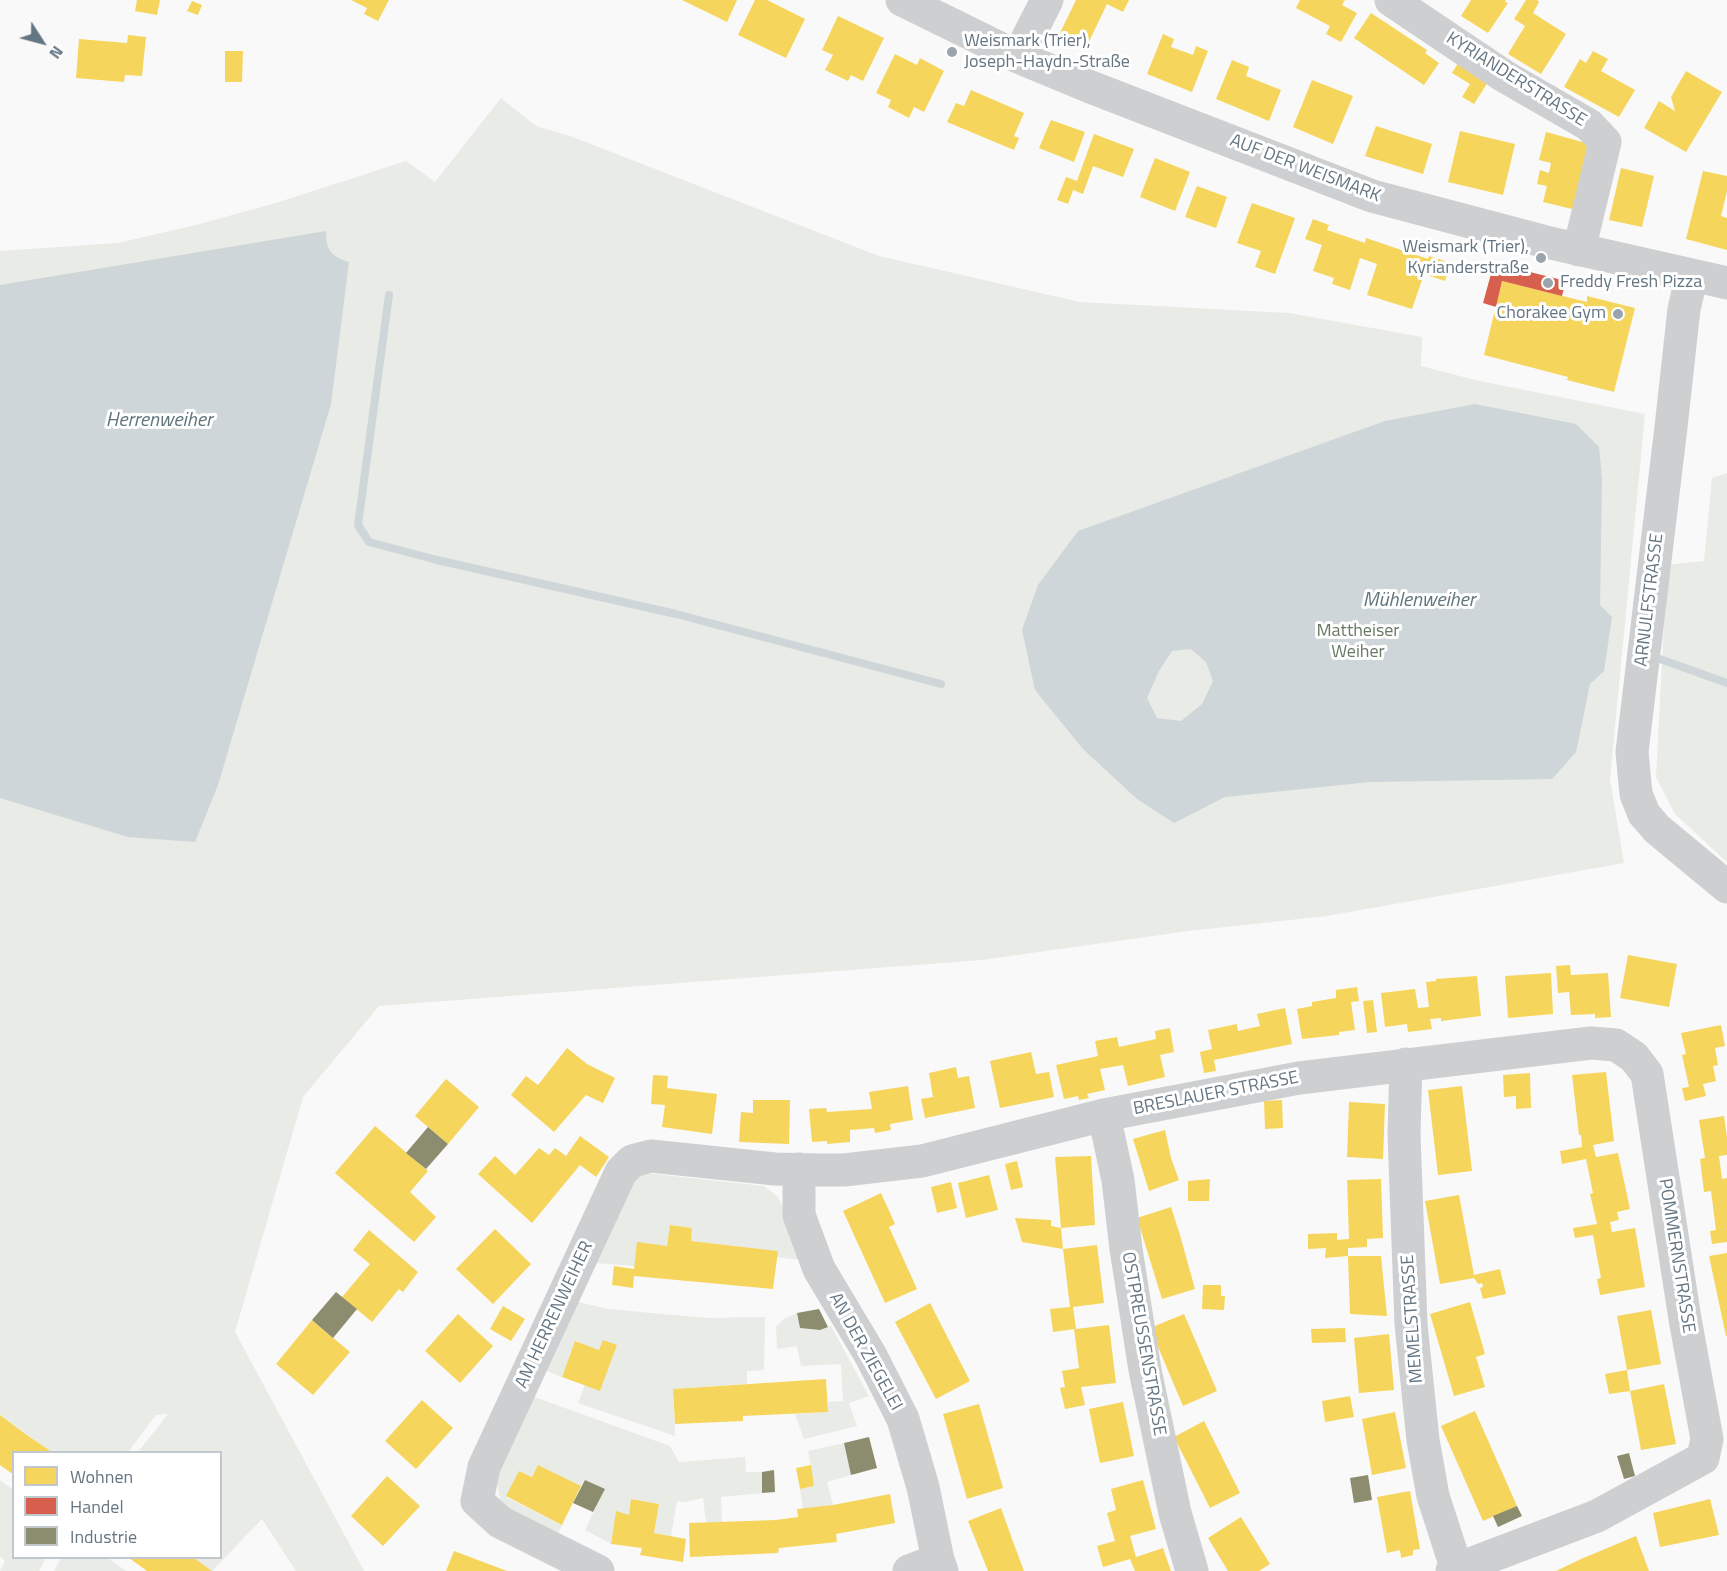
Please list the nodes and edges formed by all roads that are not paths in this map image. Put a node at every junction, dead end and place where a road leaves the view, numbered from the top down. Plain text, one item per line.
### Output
1 (902, 0) edge
2 (1047, 0) edge
3 (1391, 0) edge
4 (1018, 57) junction
5 (1579, 250) junction
6 (1692, 275) junction
7 (1727, 284) edge
8 (1727, 887) edge
9 (1634, 1057) joint
10 (1406, 1064) junction
11 (1104, 1115) junction
12 (799, 1169) junction
13 (930, 1567) edge
14 (1454, 1570) edge
15 (598, 1571) edge
16 (1192, 1571) edge

1 - 4 street, AUF DER WEISMARK
2 - 4 street
3 - 5 street, KYRIANDERSTRASSE
4 - 5 street, AUF DER WEISMARK
5 - 6 street, AUF DER WEISMARK
6 - 7 street, AUF DER WEISMARK
6 - 8 street, ARNULFSTRASSE
9 - 10 street, BRESLAUER STRASSE
9 - 14 street, POMMERNSTRASSE
10 - 11 street, BRESLAUER STRASSE
10 - 14 street, MEMELSTRASSE
11 - 12 street, BRESLAUER STRASSE
11 - 16 street, OSTPREUSSENSTRASSE
12 - 13 street, AN DER ZIEGELEI
12 - 15 street, AM HERRENWEIHER

